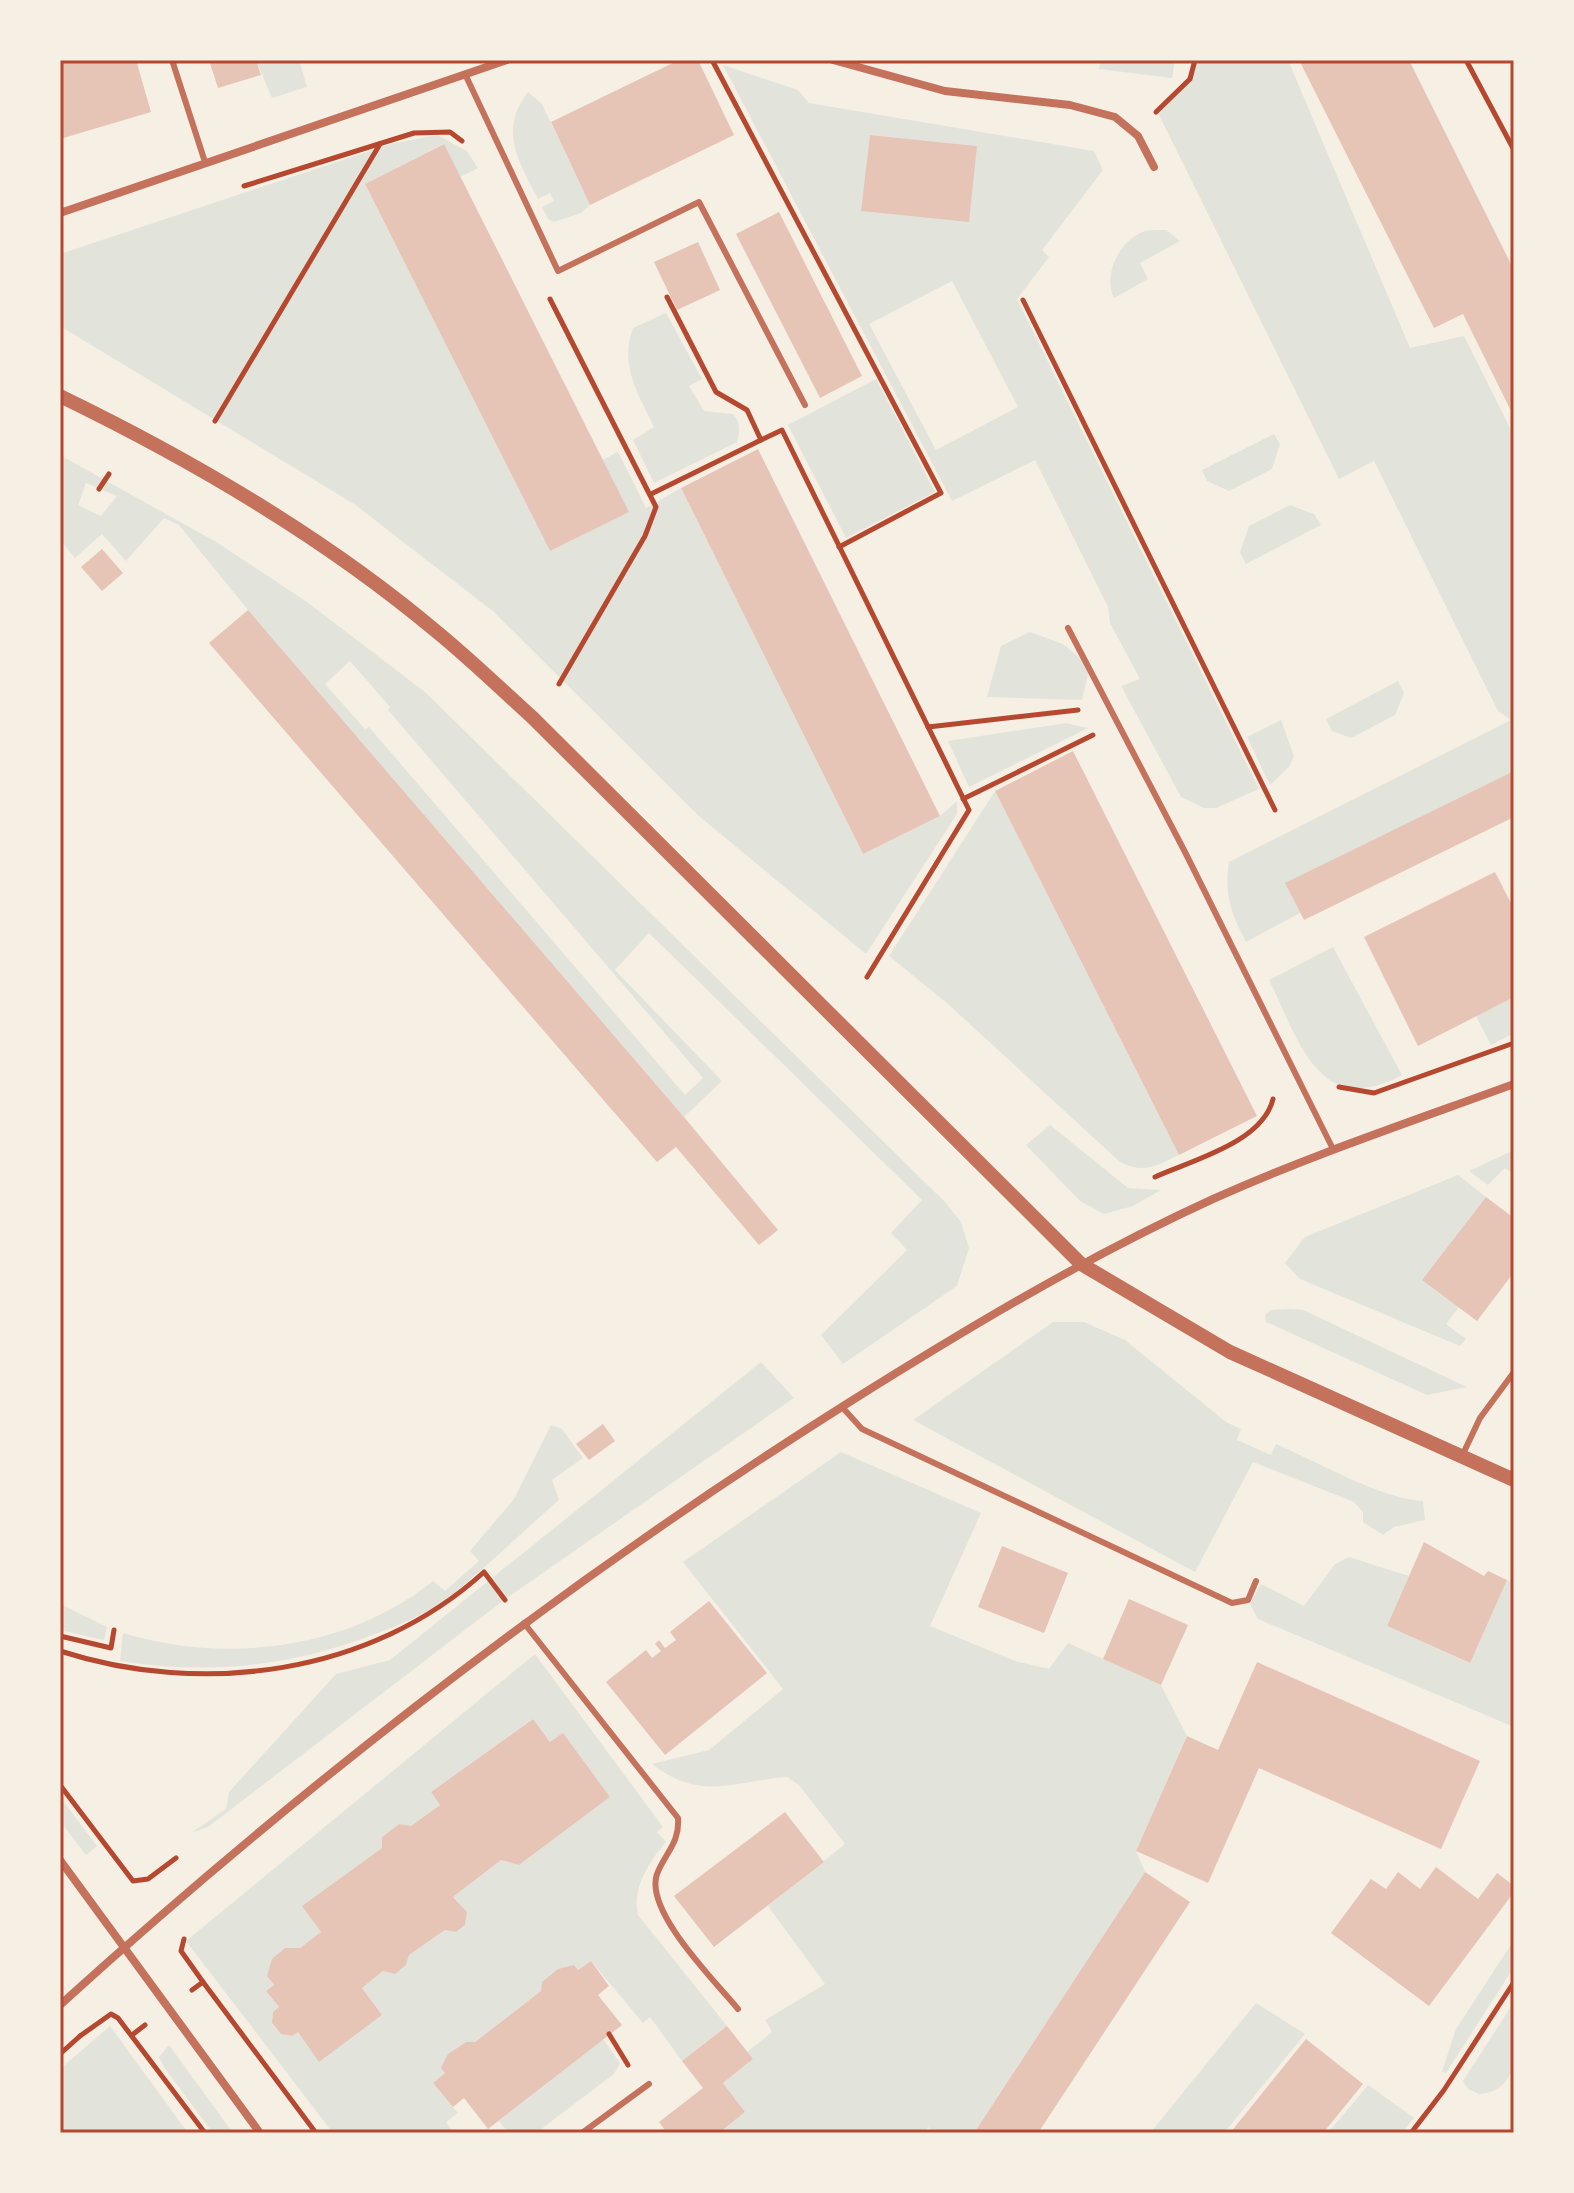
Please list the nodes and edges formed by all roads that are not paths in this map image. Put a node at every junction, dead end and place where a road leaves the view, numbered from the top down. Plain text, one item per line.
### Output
1 (172, 60) edge
2 (833, 60) edge
3 (500, 61) edge
4 (465, 72) junction
5 (205, 162) junction
6 (1154, 167) dead end
7 (60, 213) edge
8 (60, 396) edge
9 (805, 405) dead end
10 (1068, 628) dead end
11 (1514, 1084) edge
12 (1333, 1149) junction
13 (1081, 1264) junction
14 (1514, 1372) edge
15 (842, 1407) junction
16 (1462, 1456) junction
17 (1514, 1480) edge
18 (1256, 1581) dead end
19 (523, 1622) junction
20 (60, 1860) edge
21 (124, 1948) junction
22 (60, 2005) edge
23 (738, 2009) dead end
24 (649, 2084) dead end
25 (260, 2133) edge
26 (582, 2133) edge

1 - 5 lane
2 - 6 street
3 - 4 street
4 - 5 street
4 - 9 lane
5 - 7 street
8 - 13 street
10 - 12 lane
11 - 12 street
12 - 13 street
13 - 15 street
13 - 16 street
14 - 16 lane
15 - 18 lane
15 - 19 street
16 - 17 street
19 - 21 street
19 - 23 lane
20 - 21 street
21 - 22 street
21 - 25 street
24 - 26 lane

